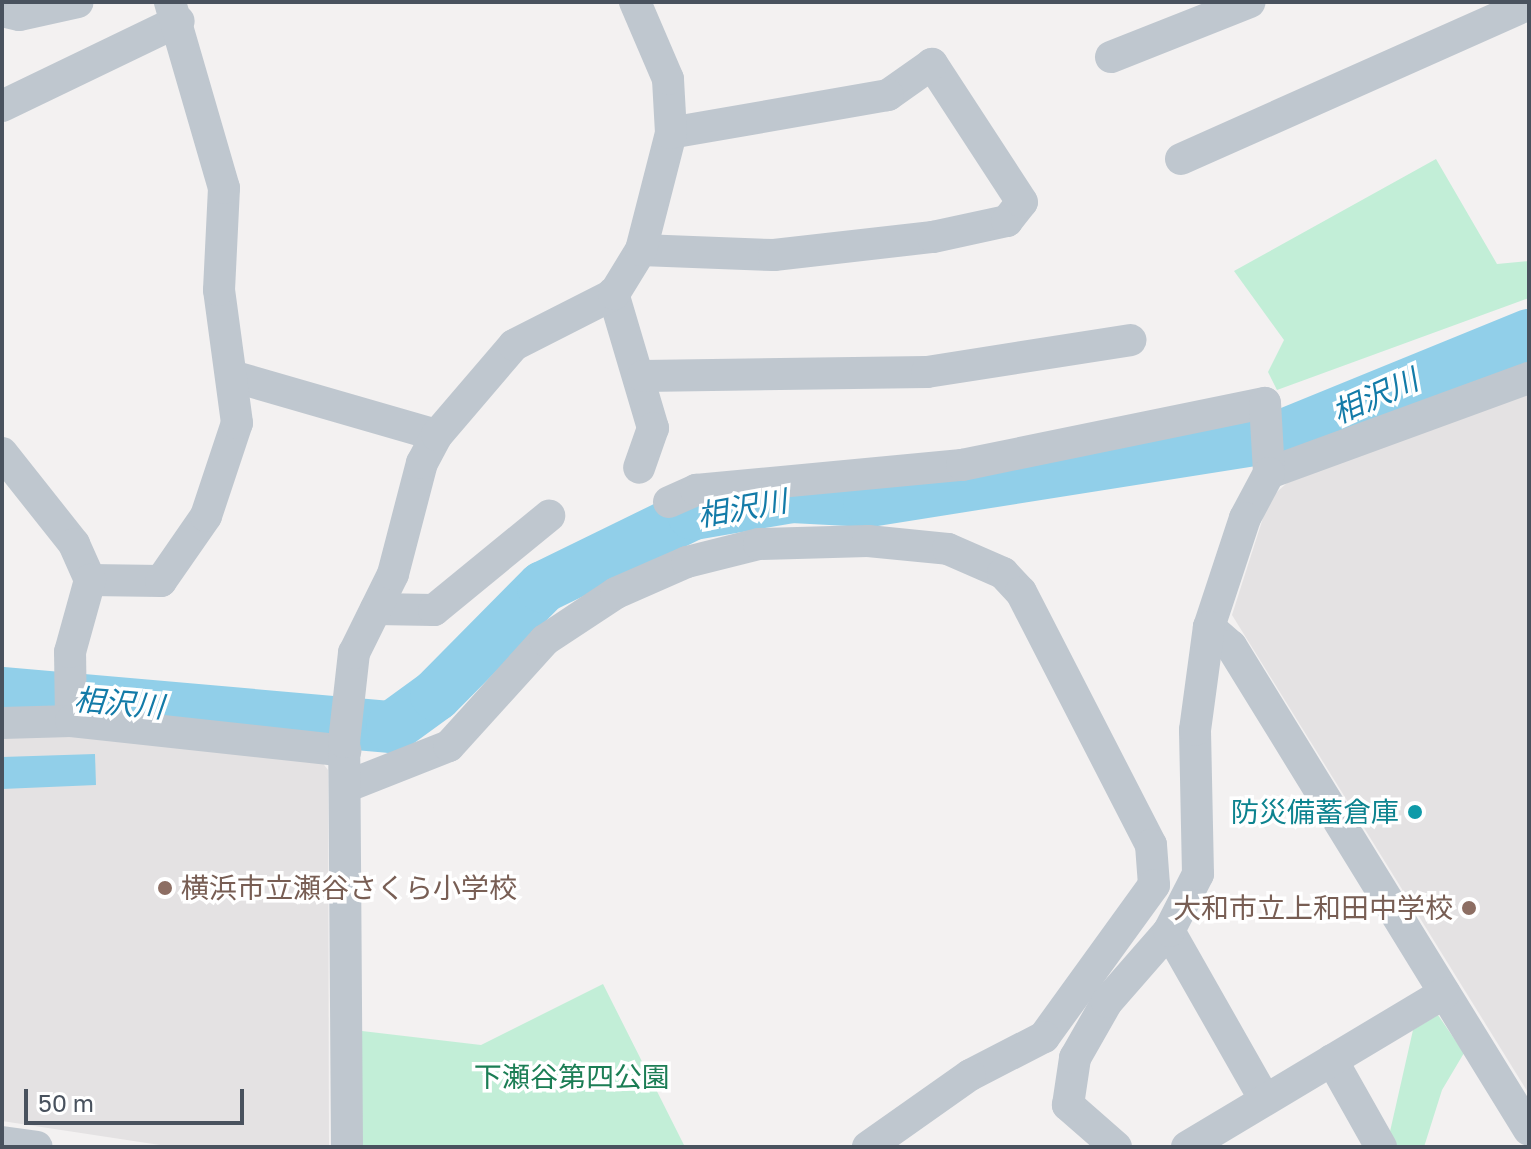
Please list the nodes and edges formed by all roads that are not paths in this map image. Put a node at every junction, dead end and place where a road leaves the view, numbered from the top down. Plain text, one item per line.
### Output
1 (78, 2) edge
2 (635, 2) edge
3 (1250, 2) edge
4 (1529, 4) edge
5 (2, 11) edge
6 (174, 11) edge
7 (1111, 57) dead end
8 (2, 106) edge
9 (671, 133) junction
10 (1181, 159) dead end
11 (641, 250) junction
12 (613, 293) junction
13 (1131, 340) dead end
14 (232, 376) junction
15 (643, 376) junction
16 (1529, 378) edge
17 (437, 435) junction
18 (2, 453) edge
19 (1268, 462) junction
20 (639, 468) dead end
21 (669, 502) dead end
22 (549, 516) dead end
23 (90, 580) junction
24 (376, 609) junction
25 (1209, 627) junction
26 (71, 704) junction
27 (2, 723) edge
28 (344, 747) junction
29 (350, 785) junction
30 (1169, 931) junction
31 (1444, 993) junction
32 (1332, 1060) junction
33 (1265, 1100) junction
34 (1529, 1132) edge
35 (2, 1142) edge
36 (37, 1147) edge
37 (347, 1147) edge
38 (868, 1147) edge
39 (1116, 1147) edge
40 (1187, 1147) edge
41 (1381, 1147) edge
42 (1510, 1147) edge

1 - 5 street
2 - 9 street
3 - 7 street
4 - 10 street
6 - 8 street
6 - 14 street
9 - 11 street
9 - 11 street
11 - 12 street
12 - 15 street
12 - 17 street
13 - 15 street
14 - 17 street
14 - 23 street
15 - 20 street
16 - 19 street
17 - 24 street
18 - 23 street
19 - 21 street
19 - 25 street
22 - 24 street
23 - 26 street
24 - 28 street
25 - 30 street
25 - 31 street
26 - 27 street
26 - 28 street
28 - 29 street
29 - 37 street
29 - 38 street
30 - 33 street
30 - 39 street
31 - 32 street
31 - 34 street
32 - 33 street
32 - 41 street
33 - 40 street
34 - 42 street
35 - 36 street

